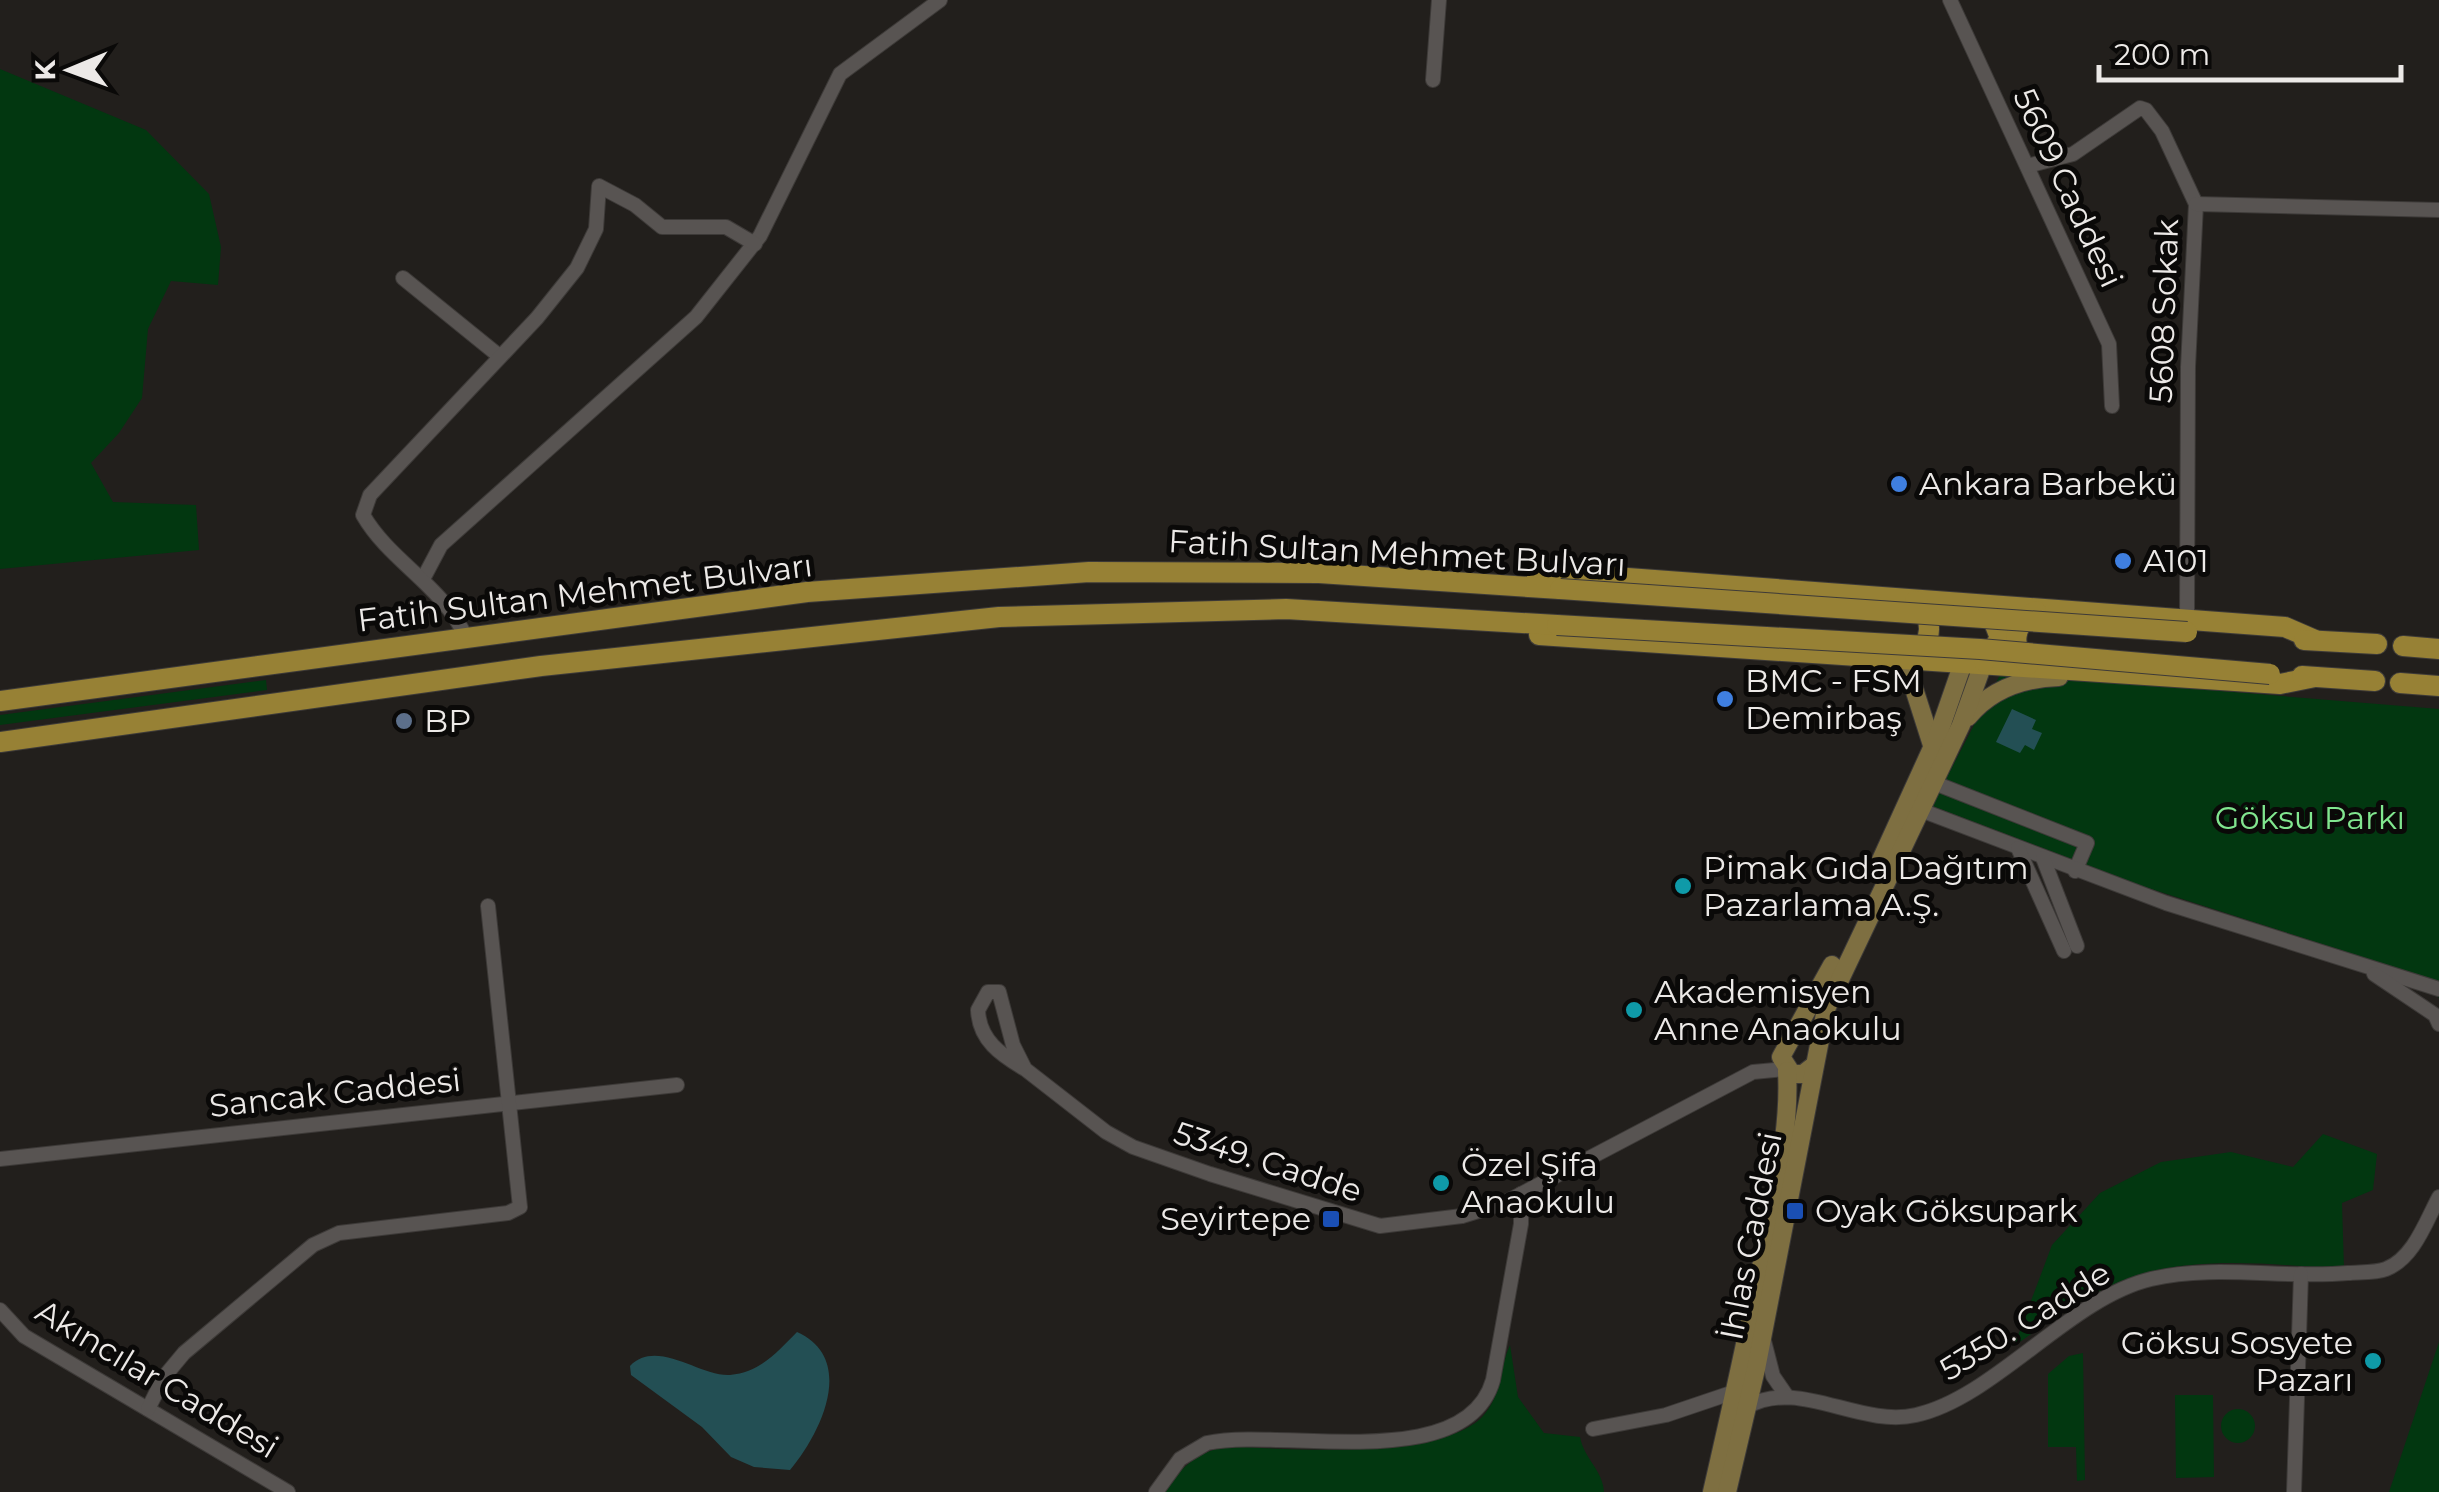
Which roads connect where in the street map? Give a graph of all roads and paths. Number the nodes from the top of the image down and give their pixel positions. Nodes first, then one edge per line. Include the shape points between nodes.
1 (940, 0) edge
2 (1438, 0) edge
3 (1950, 0) edge
4 (1433, 80) dead end
5 (2027, 166) junction
6 (2196, 204) junction
7 (2439, 210) edge
8 (754, 244) junction
9 (403, 278) dead end
10 (498, 355) junction
11 (2112, 406) dead end
12 (423, 579) junction
13 (1503, 585) junction
14 (1914, 600) junction
15 (1978, 606) junction
16 (2038, 610) junction
17 (1500, 621) junction
18 (2187, 621) junction
19 (466, 638) junction
20 (2315, 640) junction
21 (2377, 644) dead end
22 (2403, 646) dead end
23 (2439, 649) edge
24 (1899, 658) junction
25 (1973, 663) junction
26 (2032, 668) junction
27 (2144, 674) junction
28 (2315, 677) junction
29 (2376, 681) dead end
30 (2400, 683) dead end
31 (2439, 686) edge
32 (0, 701) edge
33 (1961, 725) junction
34 (0, 742) edge
35 (1932, 748) junction
36 (1932, 782) junction
37 (1918, 808) junction
38 (2018, 848) junction
39 (2043, 858) junction
40 (2076, 871) junction
41 (488, 906) dead end
42 (2309, 948) junction
43 (2439, 988) edge
44 (2439, 1024) edge
45 (1785, 1060) junction
46 (1814, 1061) junction
47 (1025, 1069) junction
48 (676, 1085) dead end
49 (506, 1102) junction
50 (0, 1160) edge
51 (1522, 1194) junction
52 (2439, 1197) edge
53 (2300, 1274) junction
54 (0, 1310) edge
55 (1763, 1334) junction
56 (1786, 1395) junction
57 (1740, 1406) junction
58 (148, 1409) junction
59 (1593, 1429) dead end
60 (288, 1492) edge
61 (1156, 1492) edge
62 (1712, 1492) edge
63 (1727, 1492) edge
64 (2294, 1492) edge

1 - 8 street via 840,74
2 - 4 street
3 - 5 street, 5609 Caddesi
5 - 6 street via 2072,154 2140,108 2171,148
5 - 11 street, 5609 Caddesi via 2109,344
6 - 7 street
6 - 18 street, 5608 Sokak
8 - 10 street via 726,227 662,227 599,186 596,229 576,268
8 - 12 street via 696,317 441,545
9 - 10 street
10 - 12 street via 370,495 363,515
12 - 19 street via 458,618
13 - 14 highway via 1548,574
13 - 19 highway, Fatih Sultan Mehmet Bulvarı via 1319,573 1090,572 807,592
13 - 20 highway, Fatih Sultan Mehmet Bulvarı, bridge
14 - 15 highway
14 - 24 highway via 1929,632 1923,648
15 - 16 highway
15 - 25 highway via 2000,638
15 - 25 highway via 1952,621 1948,637
16 - 18 highway
16 - 26 highway via 2016,636 2019,654
17 - 24 highway via 1544,636
17 - 28 highway, Fatih Sultan Mehmet Bulvarı, bridge
17 - 34 highway, Fatih Sultan Mehmet Bulvarı via 1286,610 999,617 541,666
18 - 20 highway via 2285,628
19 - 32 highway, Fatih Sultan Mehmet Bulvarı
20 - 21 highway, Fatih Sultan Mehmet Bulvarı
22 - 23 highway
24 - 25 highway
24 - 35 main road
25 - 26 highway
25 - 33 main road, İhlas Caddesi
25 - 35 main road, İhlas Caddesi
26 - 27 highway
27 - 28 highway via 2280,684
27 - 33 main road via 2024,682 1982,700
28 - 29 highway, Fatih Sultan Mehmet Bulvarı
30 - 31 highway
33 - 36 main road, İhlas Caddesi
35 - 45 main road, İhlas Caddesi
36 - 37 main road, İhlas Caddesi
36 - 40 street via 2088,843
37 - 38 street
37 - 46 main road, İhlas Caddesi via 1834,988
38 - 39 street
38 - 39 street via 2070,949
39 - 40 street
40 - 42 street
41 - 49 street
42 - 43 street
42 - 44 street via 2387,979
45 - 46 main road via 1797,1075
45 - 46 main road via 1804,1043
45 - 51 street, 5349. Cadde
45 - 57 main road, İhlas Caddesi via 1783,1148
46 - 55 main road, İhlas Caddesi
47 - 47 street, 5349. Cadde via 998,992 988,992 978,1010 983,1032
47 - 51 street, 5349. Cadde via 1132,1147 1362,1223 1462,1216
48 - 49 street, Sancak Caddesi
49 - 50 street, Sancak Caddesi
49 - 58 street via 520,1207 340,1234 313,1245 184,1353
51 - 61 street via 1494,1380 1474,1414 1436,1432 1402,1438 1207,1444 1180,1459
52 - 53 street, 5350. Cadde via 2413,1247 2386,1269
53 - 56 street, 5350. Cadde via 2146,1280 2085,1311 1954,1398 1913,1416 1872,1417
53 - 64 street
54 - 58 street, Akıncılar Caddesi via 24,1336
55 - 56 street via 1773,1376
55 - 57 main road, İhlas Caddesi
56 - 57 street
57 - 59 street
57 - 62 main road
57 - 63 main road
58 - 60 street, Akıncılar Caddesi

